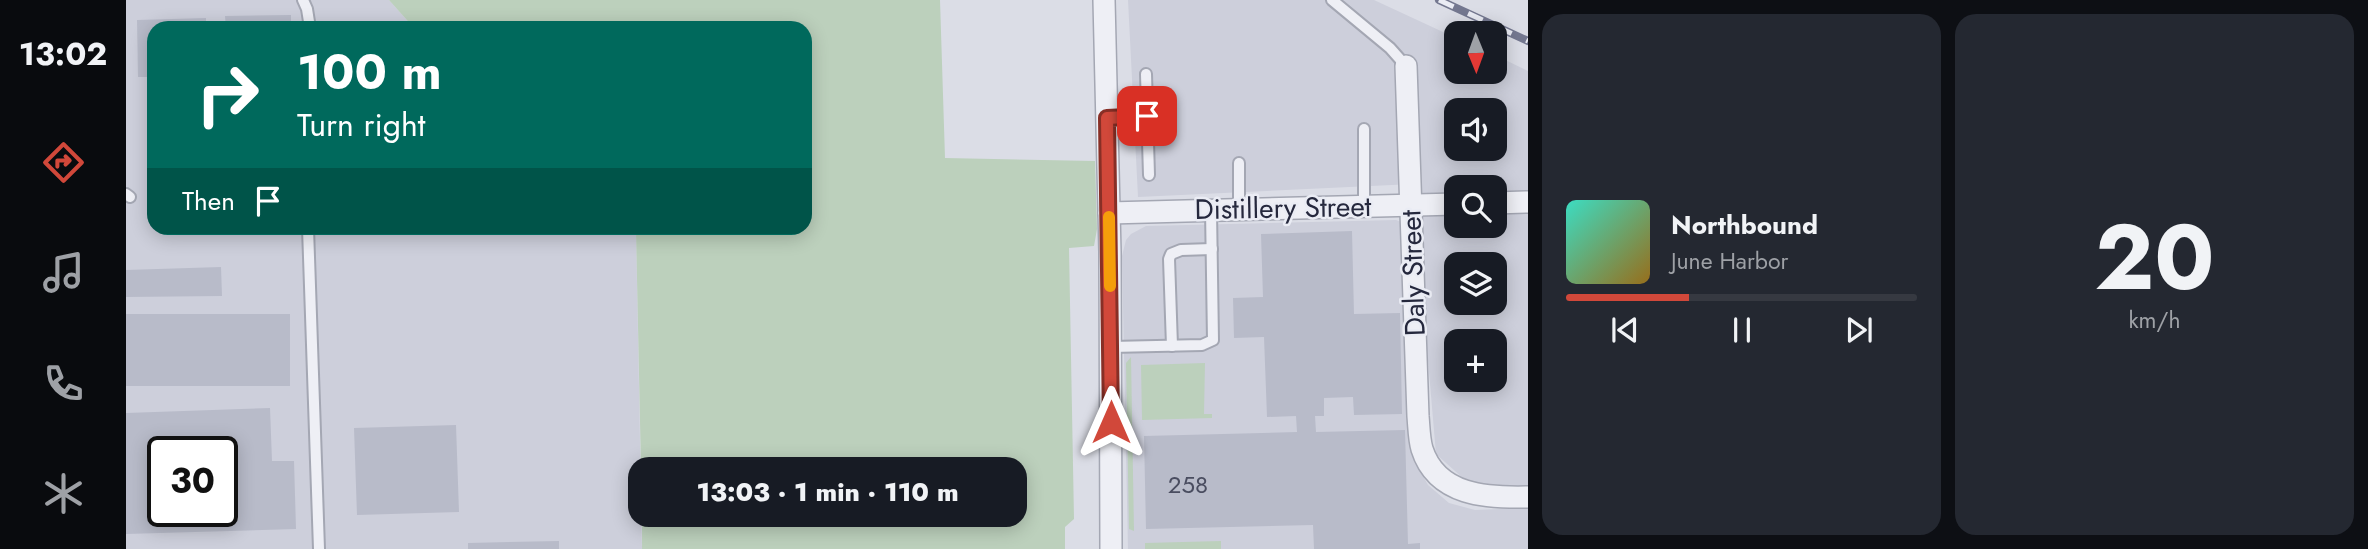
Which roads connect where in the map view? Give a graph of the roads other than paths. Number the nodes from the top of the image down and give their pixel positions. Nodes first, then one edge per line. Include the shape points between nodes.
1 (303, 0) edge
2 (1104, 0) edge
3 (1332, 0) edge
4 (309, 21) edge
5 (1406, 66) joint
6 (1146, 74) dead end
7 (1147, 116) junction
8 (1107, 118) junction
9 (1364, 129) dead end
10 (1239, 163) dead end
11 (1149, 175) dead end
12 (1528, 202) edge
13 (1507, 203) edge
14 (1444, 204) edge
15 (1410, 205) junction
16 (1364, 206) junction
17 (1239, 209) junction
18 (1211, 210) junction
19 (1109, 213) junction
20 (308, 235) edge
21 (1212, 249) junction
22 (1172, 346) junction
23 (1111, 347) junction
24 (1528, 497) edge
25 (319, 549) edge
26 (1111, 549) edge

1 - 4 lane
2 - 8 street
3 - 5 lane
5 - 15 street, Daly Street
6 - 7 lane
7 - 8 lane
7 - 11 lane
8 - 19 street
9 - 16 lane
10 - 17 lane
12 - 13 street
14 - 15 street, Distillery Street
15 - 16 street, Distillery Street
15 - 24 street, Daly Street via 1422,449 1437,475 1460,491 1491,498
16 - 17 street, Distillery Street
17 - 18 street, Distillery Street
18 - 19 street, Distillery Street
18 - 21 lane
19 - 23 street
20 - 25 lane
21 - 22 lane via 1213,340
21 - 22 lane via 1171,254
22 - 23 lane
23 - 26 street

